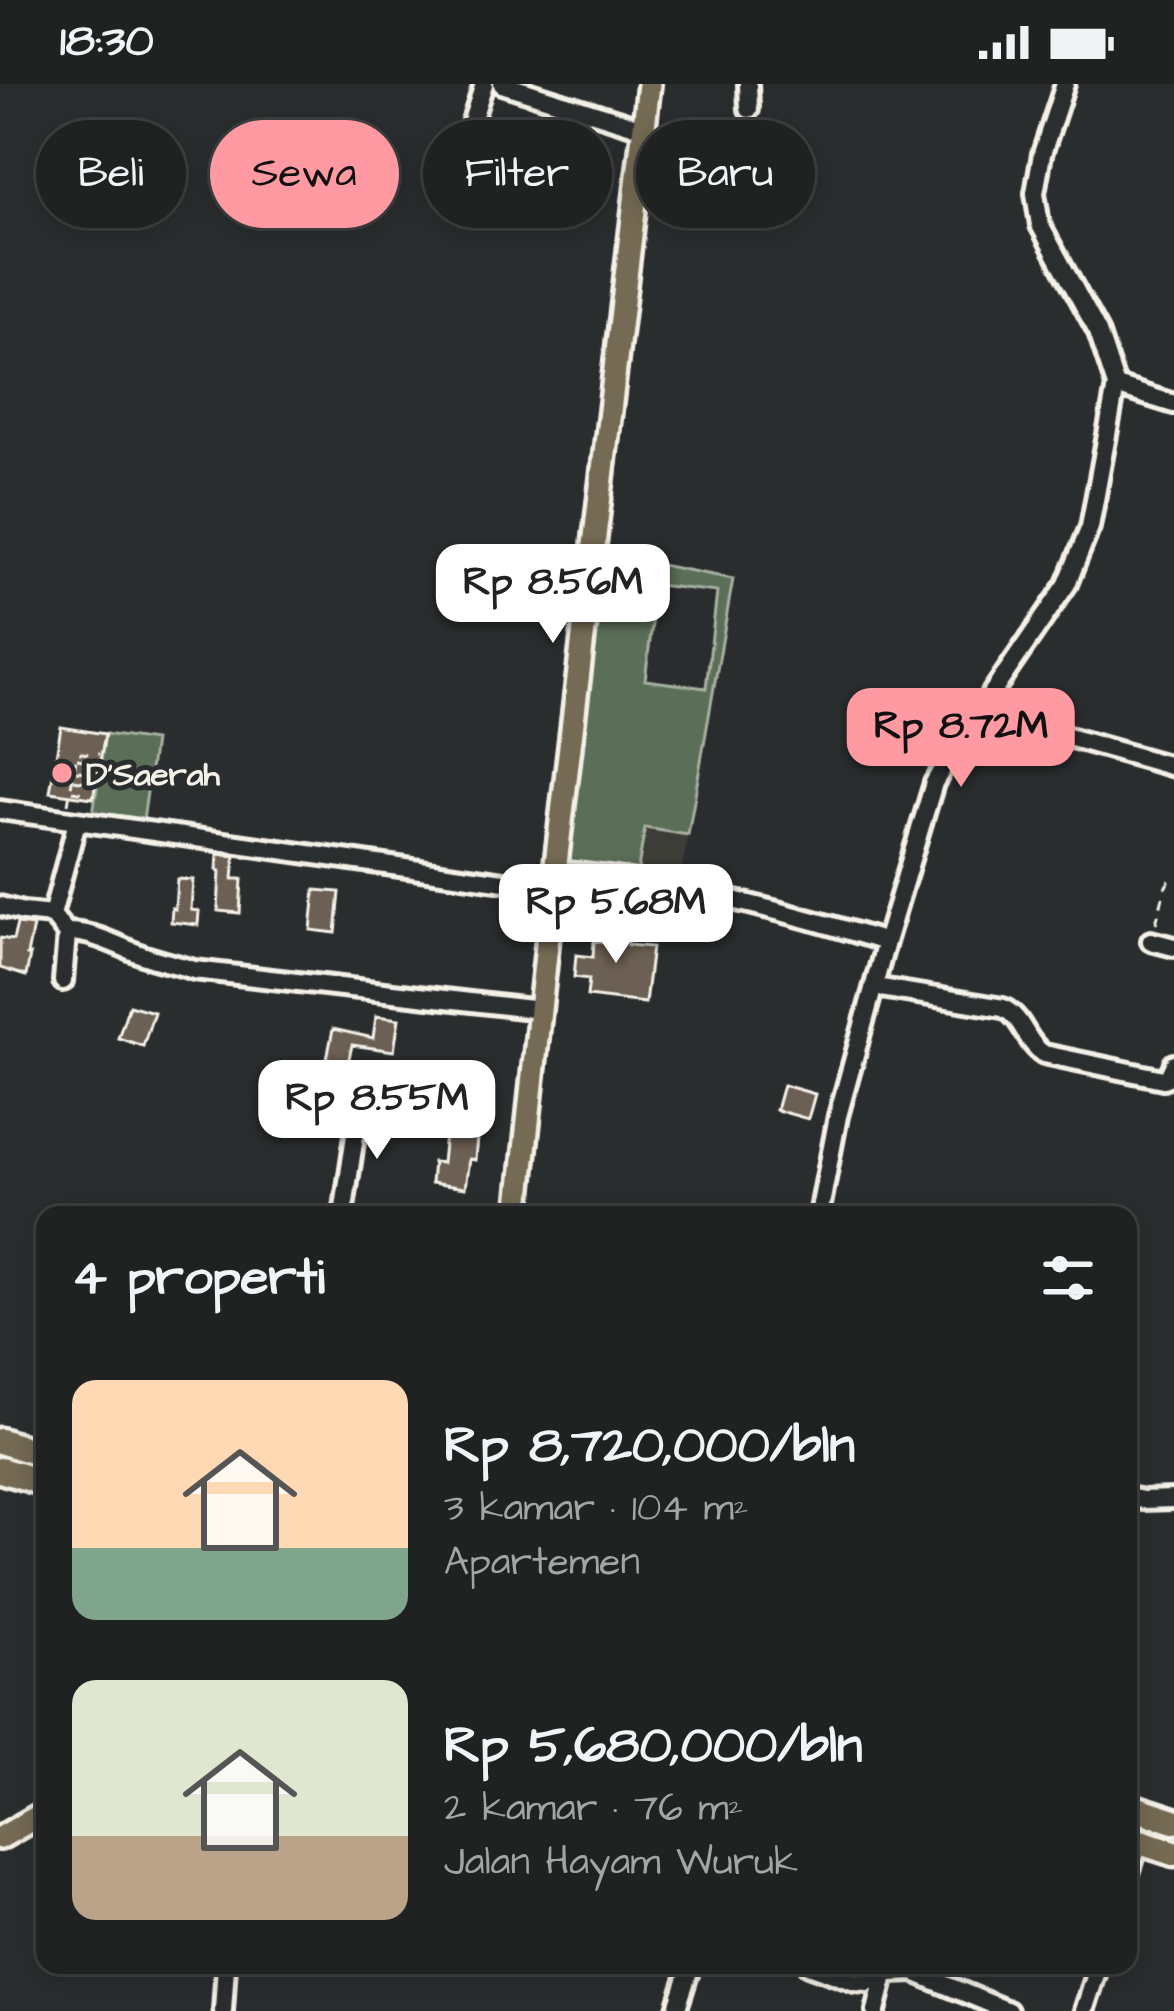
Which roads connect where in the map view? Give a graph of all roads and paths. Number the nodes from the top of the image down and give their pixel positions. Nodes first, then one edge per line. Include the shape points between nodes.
1 (484, 84) edge
2 (502, 84) edge
3 (649, 84) edge
4 (748, 84) edge
5 (1065, 84) edge
6 (749, 109) dead end
7 (473, 120) edge
8 (643, 120) edge
9 (636, 126) edge
10 (636, 179) edge
11 (1116, 386) junction
12 (1174, 404) edge
13 (980, 712) junction
14 (99, 754) dead end
15 (77, 755) junction
16 (89, 761) dead end
17 (1174, 767) edge
18 (74, 770) junction
19 (88, 772) dead end
20 (72, 780) junction
21 (86, 782) dead end
22 (85, 793) dead end
23 (2, 813) edge
24 (77, 822) junction
25 (1174, 874) edge
26 (554, 880) junction
27 (0, 906) edge
28 (52, 915) junction
29 (65, 932) junction
30 (1151, 940) joint
31 (886, 942) junction
32 (1174, 947) edge
33 (63, 981) dead end
34 (875, 987) junction
35 (539, 1010) junction
36 (1174, 1064) edge
37 (360, 1102) dead end
38 (344, 1206) edge
39 (519, 1206) edge
40 (821, 1206) edge
41 (0, 1442) edge
42 (36, 1452) edge
43 (0, 1470) edge
44 (36, 1480) edge
45 (1137, 1499) edge
46 (1174, 1499) edge
47 (1137, 1809) edge
48 (36, 1817) edge
49 (1174, 1821) edge
50 (0, 1838) edge
51 (1137, 1841) edge
52 (1174, 1853) edge
53 (225, 1974) edge
54 (688, 1974) edge
55 (833, 1974) edge
56 (889, 1974) edge
57 (919, 1974) edge
58 (1096, 1974) edge
59 (885, 1975) junction
60 (223, 2011) edge
61 (676, 2011) edge
62 (876, 2011) edge
63 (1008, 2011) edge
64 (1084, 2011) edge

1 - 7 street
2 - 9 street
3 - 8 main road
4 - 6 street
5 - 11 street via 1042,154 1036,205
10 - 26 main road
11 - 12 street
11 - 13 street via 1076,566
13 - 17 street
13 - 31 street via 934,783
14 - 15 path
15 - 16 path
15 - 18 path
18 - 19 path
18 - 20 path
20 - 21 path
20 - 22 path via 70,793
23 - 24 street
24 - 26 street
24 - 28 street
25 - 30 path
26 - 31 street via 649,884
26 - 35 main road
27 - 28 street
28 - 29 street
29 - 33 street
29 - 35 street via 194,970
30 - 32 street
31 - 34 street
34 - 36 street via 1004,1008 1044,1054 1163,1079
34 - 40 street
35 - 39 main road
37 - 38 street
41 - 42 highway
43 - 44 highway
45 - 46 street
47 - 49 highway
48 - 50 main road
51 - 52 highway
53 - 60 street
54 - 61 street
55 - 59 street via 868,1983
56 - 59 street
57 - 63 street
58 - 64 street
59 - 62 street

